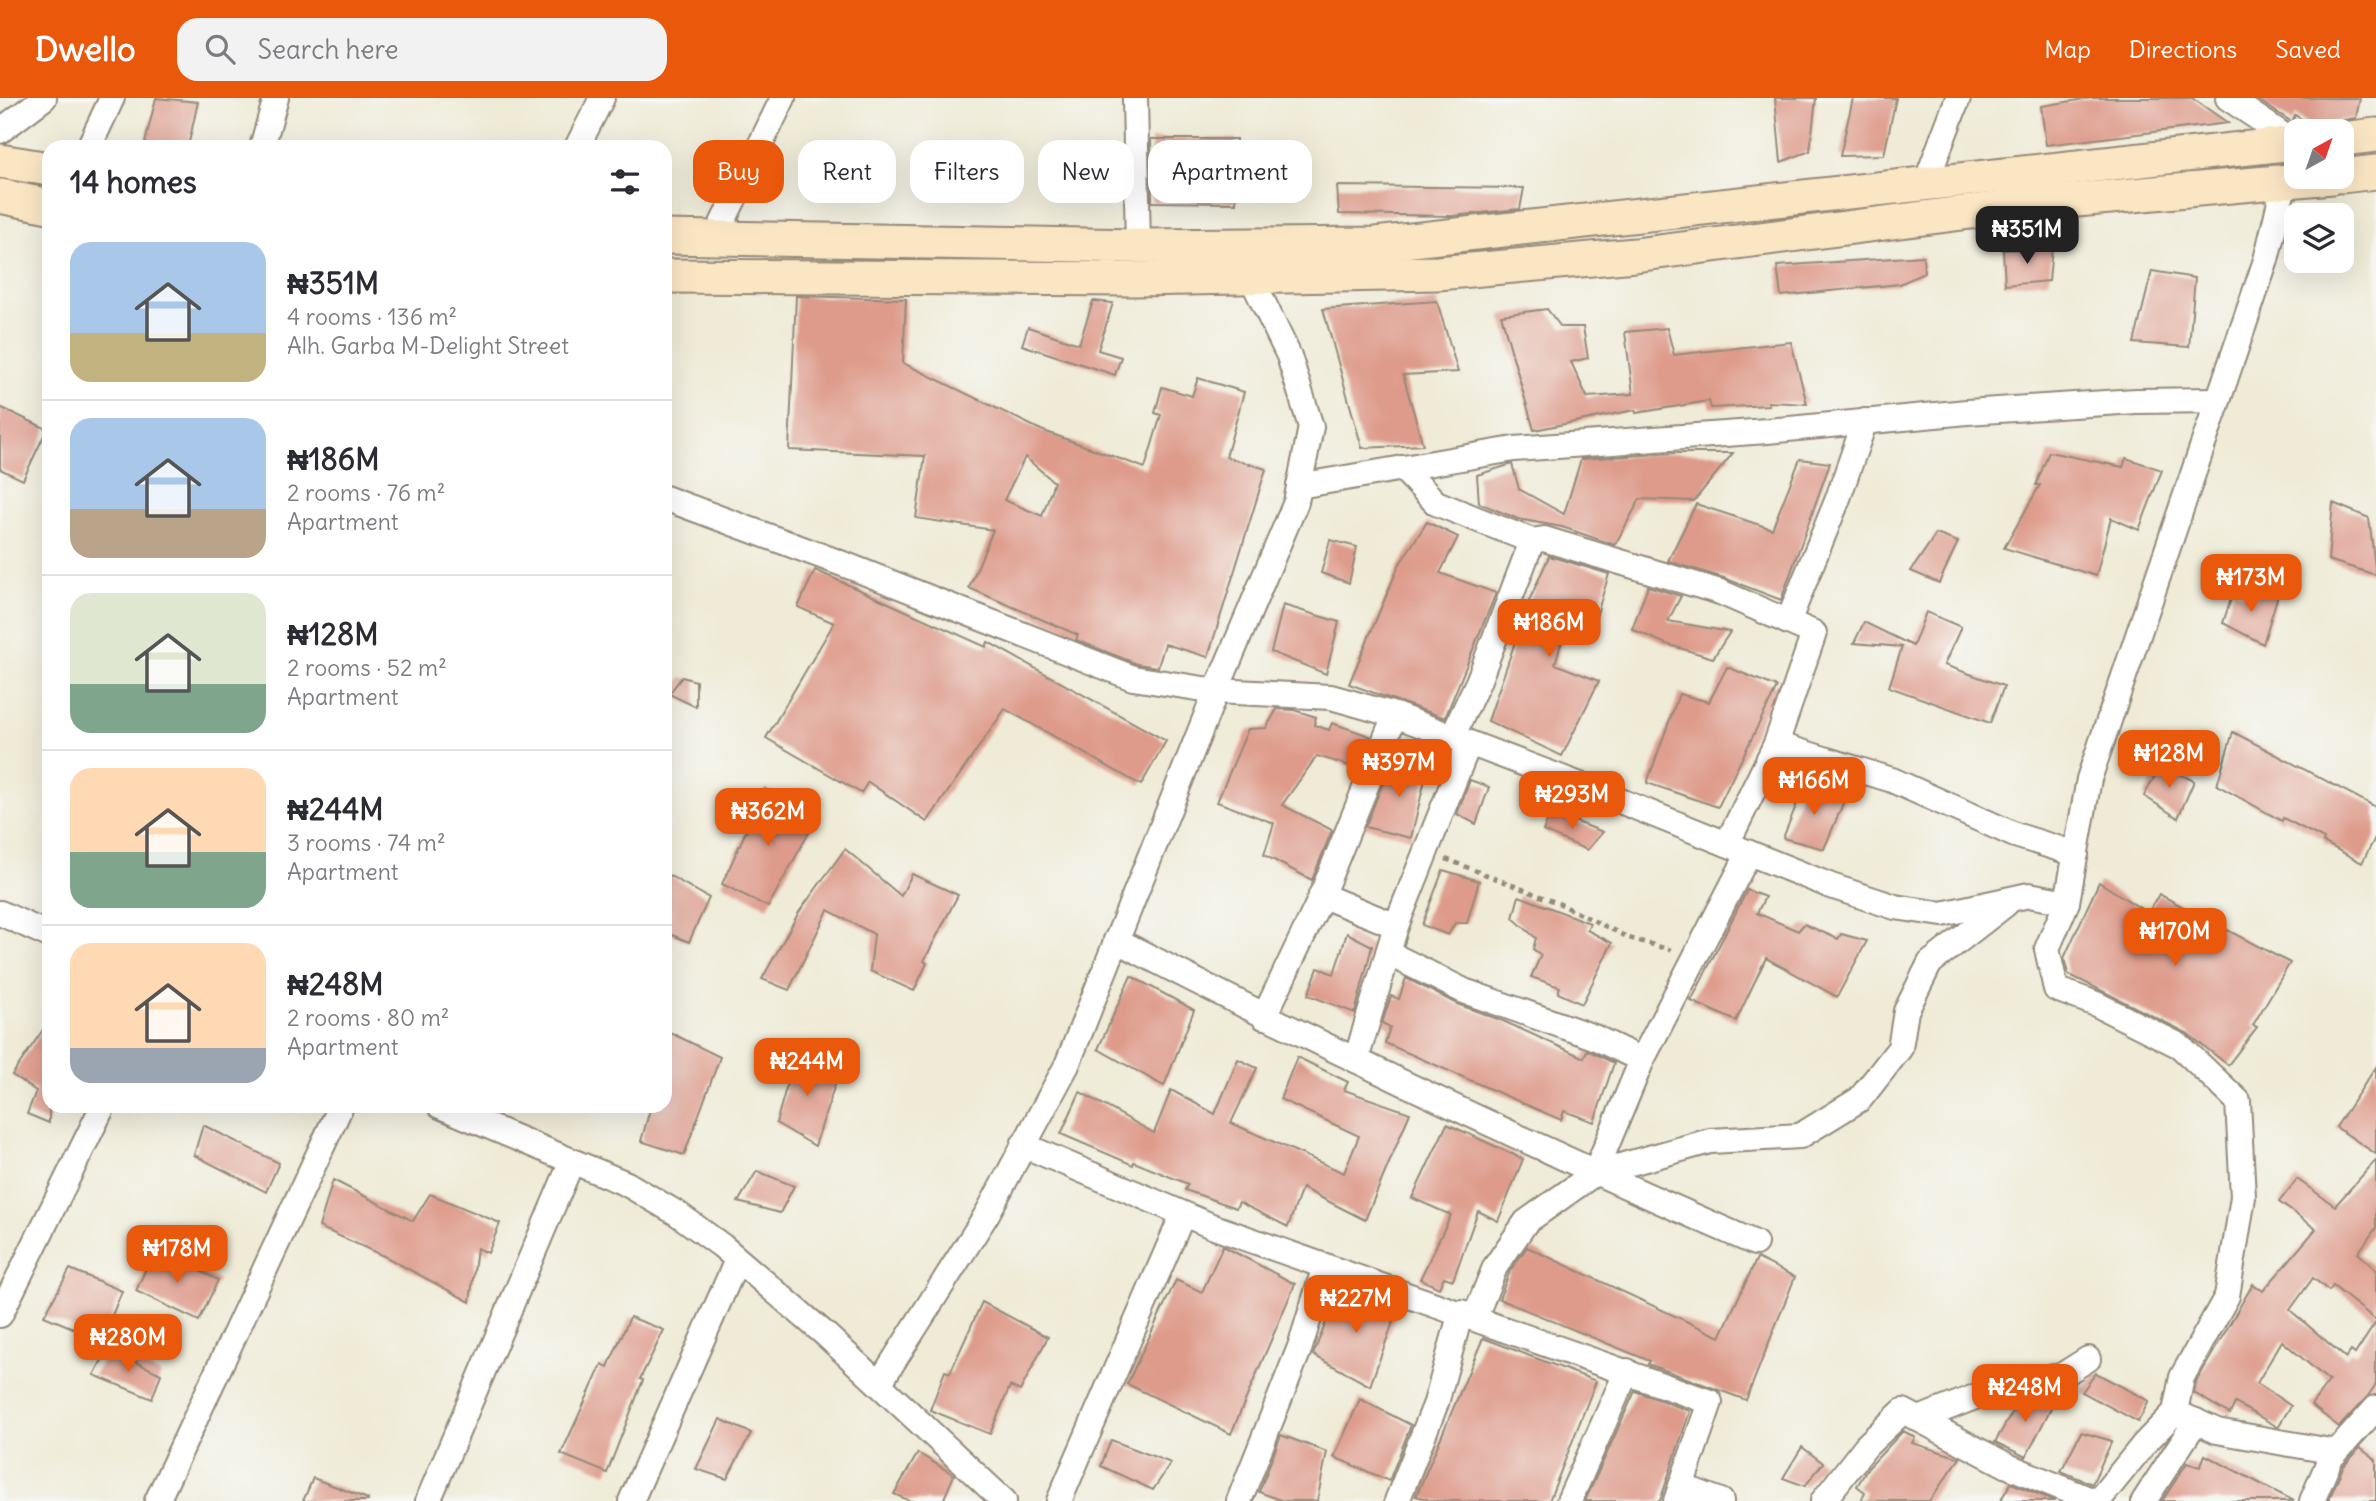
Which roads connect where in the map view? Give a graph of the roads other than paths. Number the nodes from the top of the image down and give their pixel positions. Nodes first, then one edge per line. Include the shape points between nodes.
1 (44, 98) edge
2 (112, 98) edge
3 (276, 98) edge
4 (602, 98) edge
5 (783, 98) edge
6 (1135, 98) edge
7 (1958, 98) edge
8 (2228, 98) edge
9 (0, 131) edge
10 (2376, 135) edge
11 (2284, 137) edge
12 (2354, 138) edge
13 (92, 140) edge
14 (264, 140) edge
15 (581, 140) edge
16 (2284, 146) edge
17 (0, 161) edge
18 (42, 168) edge
19 (2376, 172) edge
20 (2354, 175) edge
21 (2284, 181) edge
22 (1925, 185) junction
23 (2301, 189) edge
24 (0, 196) edge
25 (42, 205) edge
26 (672, 237) edge
27 (715, 238) junction
28 (1138, 246) junction
29 (672, 275) edge
30 (1251, 277) junction
31 (2216, 400) junction
32 (1865, 421) junction
33 (1402, 468) junction
34 (1299, 486) junction
35 (672, 501) edge
36 (1532, 541) junction
37 (1788, 622) junction
38 (1216, 691) junction
39 (1395, 715) junction
40 (1461, 740) junction
41 (1776, 744) junction
42 (1738, 849) junction
43 (2076, 854) junction
44 (1321, 895) junction
45 (2012, 899) junction
46 (2067, 902) junction
47 (0, 913) edge
48 (1396, 926) junction
49 (42, 932) edge
50 (1116, 940) junction
51 (1388, 953) junction
52 (1264, 1017) junction
53 (1356, 1060) junction
54 (1642, 1060) junction
55 (100, 1113) edge
56 (338, 1113) edge
57 (457, 1113) edge
58 (1023, 1145) junction
59 (572, 1161) junction
60 (1595, 1173) junction
61 (1183, 1214) junction
62 (1755, 1243) dead end
63 (737, 1259) junction
64 (1325, 1266) junction
65 (0, 1315) edge
66 (1468, 1315) junction
67 (2088, 1360) dead end
68 (1627, 1371) junction
69 (879, 1384) junction
70 (2376, 1408) edge
71 (2185, 1416) junction
72 (1919, 1419) junction
73 (2336, 1452) junction
74 (1678, 1494) edge
75 (157, 1501) edge
76 (428, 1501) edge
77 (631, 1501) edge
78 (1004, 1501) edge
79 (1059, 1501) edge
80 (1239, 1501) edge
81 (1398, 1501) edge
82 (1569, 1501) edge
83 (1721, 1501) edge
84 (1823, 1501) edge
85 (2096, 1501) edge
86 (2144, 1501) edge
87 (2312, 1501) edge

1 - 9 street
2 - 13 street
3 - 14 street
4 - 15 street
5 - 27 street
6 - 28 street
7 - 22 street
8 - 11 street
10 - 12 main road
16 - 22 main road
17 - 18 main road
19 - 20 main road
21 - 30 main road via 2033,204 1635,255 1438,273
22 - 28 main road via 1375,244
23 - 31 street via 2266,260
24 - 25 main road
26 - 27 main road
27 - 28 main road
29 - 30 main road
30 - 34 street via 1289,356 1311,427
31 - 32 street via 2136,401
31 - 43 street via 2089,779
32 - 33 street via 1514,449
32 - 37 street
33 - 34 street
33 - 36 street via 1436,503
34 - 38 street
35 - 38 street via 1133,678
36 - 37 street via 1544,539 1720,592
36 - 40 street
37 - 41 street via 1814,633
38 - 39 street via 1331,696
38 - 50 street
39 - 40 street
39 - 44 street
40 - 42 street
40 - 48 street via 1427,850
41 - 42 street
41 - 43 street via 1892,780 2015,835
42 - 45 street via 1895,907 1942,915
42 - 54 street via 1695,957
43 - 46 street
44 - 48 street
44 - 52 street
45 - 46 street via 2029,895
45 - 60 street via 1930,963 1906,1011 1900,1048 1860,1099 1800,1136 1710,1141
46 - 71 street via 2047,949 2056,989 2180,1046 2238,1101 2243,1196 2227,1296 2182,1377
47 - 49 street
48 - 51 street
50 - 52 street
50 - 58 street via 1067,1065
51 - 53 street
51 - 54 street via 1464,990 1594,1037
52 - 53 street
53 - 60 street
54 - 60 street
55 - 65 street
56 - 75 street
57 - 59 street
58 - 61 street
58 - 69 street via 987,1214
59 - 63 street via 627,1184 678,1214
59 - 76 street
60 - 62 street
60 - 66 street via 1526,1222
61 - 64 street
61 - 79 street
63 - 69 street
63 - 77 street
64 - 66 street
64 - 80 street via 1300,1347
66 - 68 street
66 - 81 street
67 - 72 street via 2061,1376 2010,1383
68 - 74 street via 1710,1402
68 - 82 street
69 - 78 street
70 - 73 street
71 - 73 street via 2217,1431
71 - 85 street via 2144,1444
71 - 86 street
72 - 84 street via 1903,1411 1866,1446
72 - 85 street via 2008,1466
73 - 87 street
74 - 83 street

